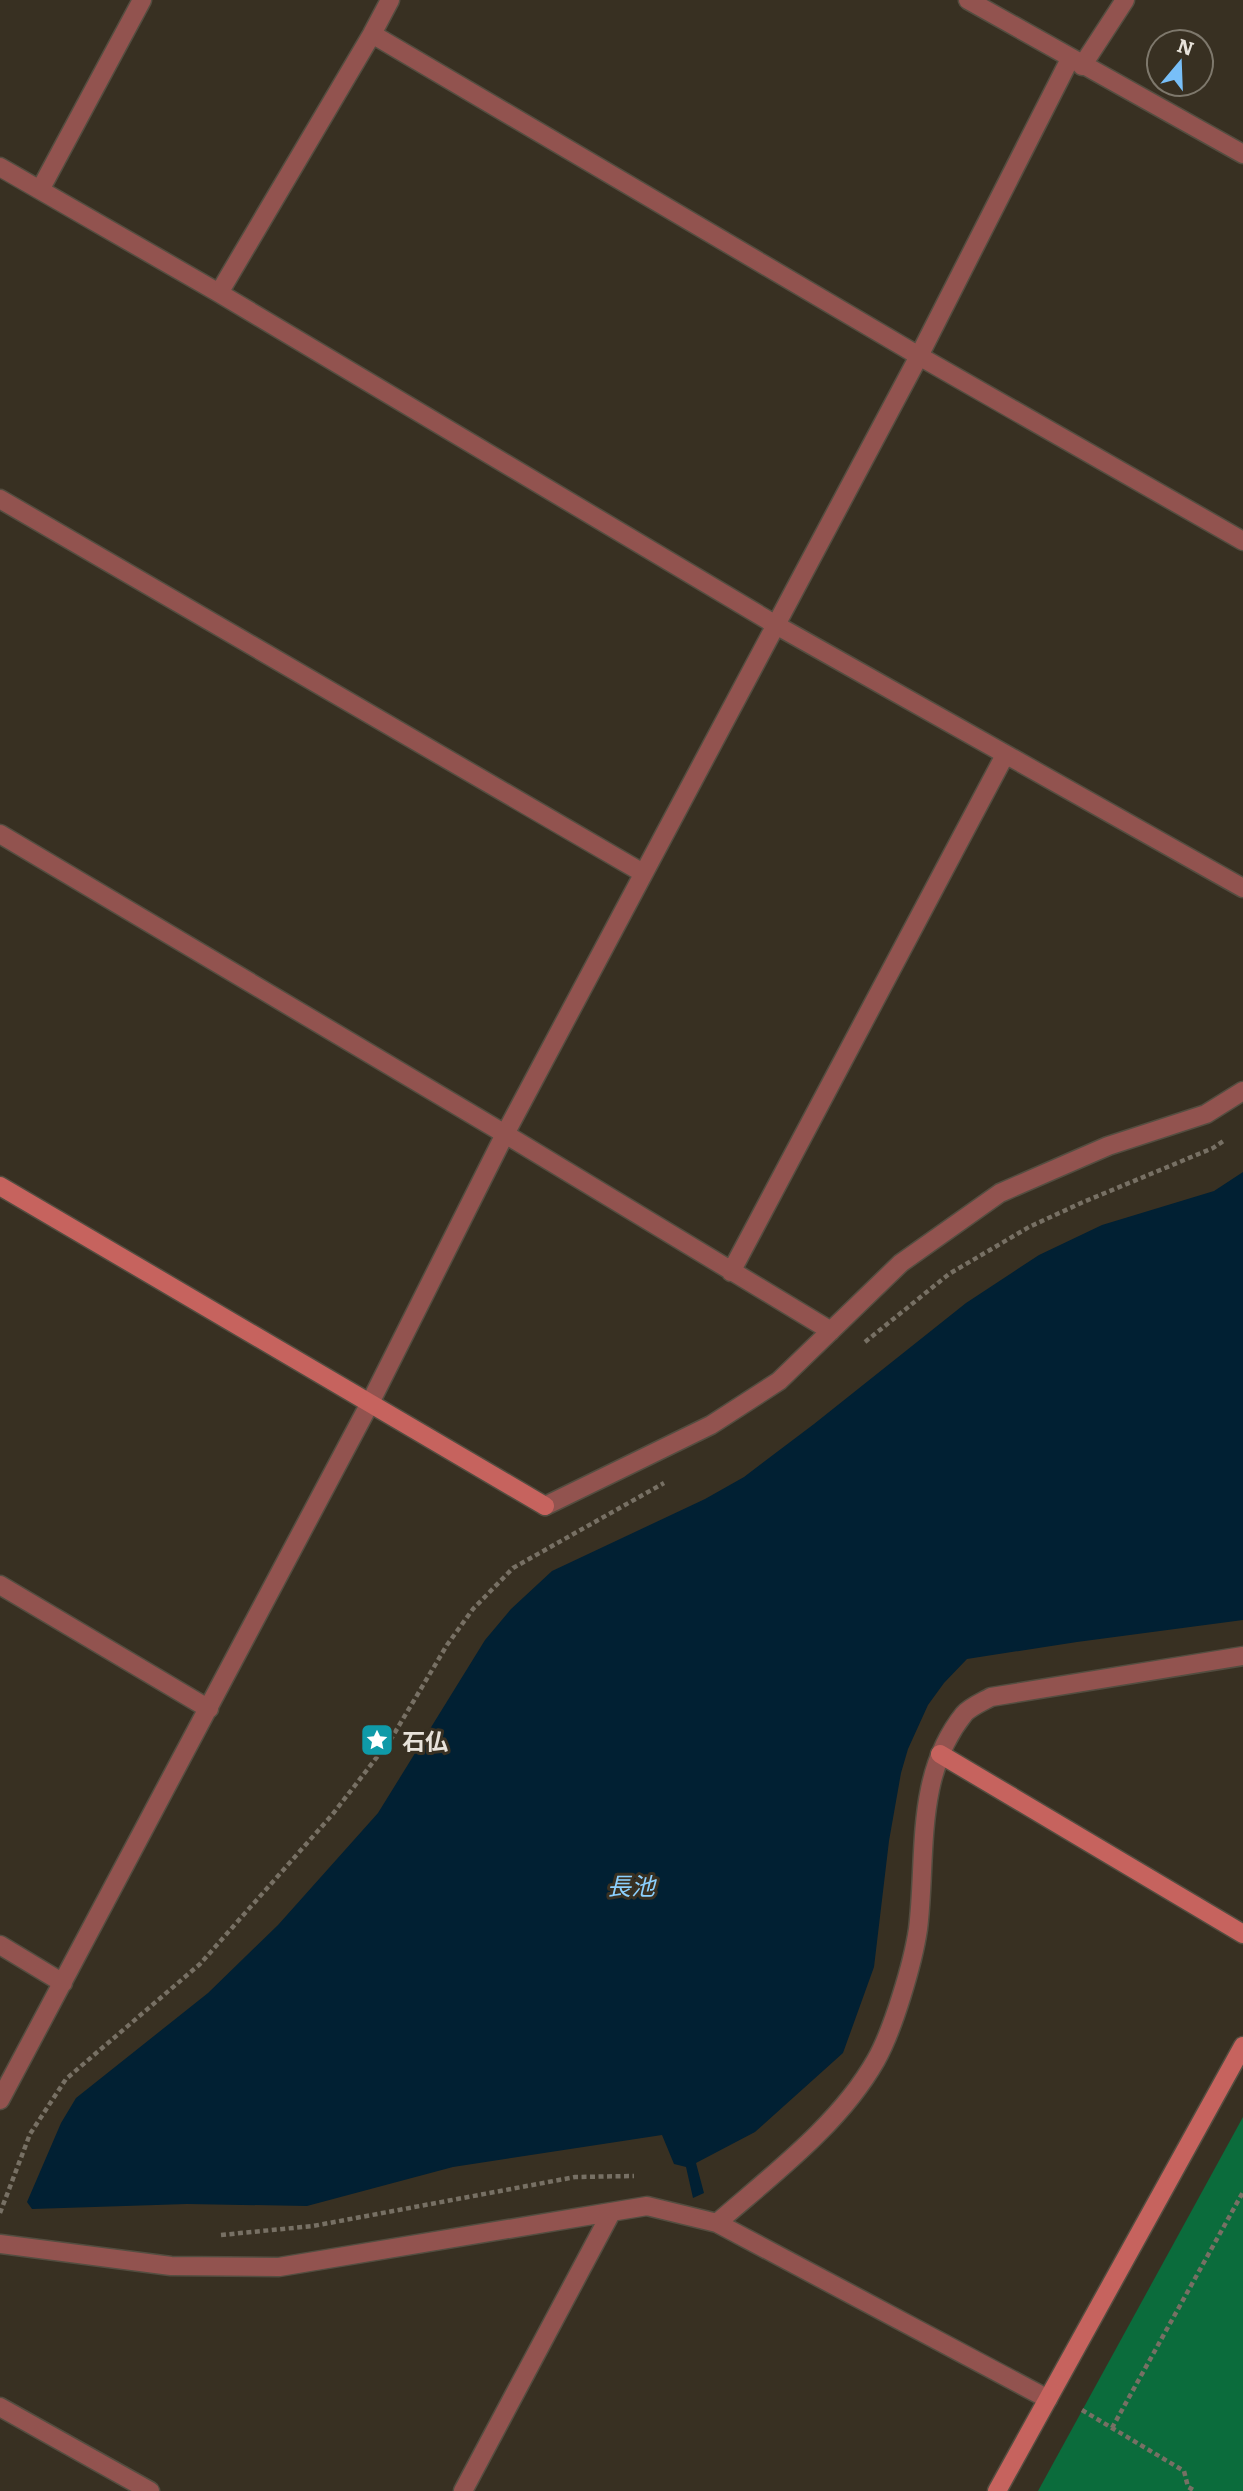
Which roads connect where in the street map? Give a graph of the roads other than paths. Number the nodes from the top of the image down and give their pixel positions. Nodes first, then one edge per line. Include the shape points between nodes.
1 (142, 0) edge
2 (390, 0) edge
3 (968, 0) edge
4 (1125, 0) edge
5 (372, 34) junction
6 (1076, 63) junction
7 (1243, 154) edge
8 (0, 167) edge
9 (40, 190) junction
10 (219, 293) junction
11 (919, 356) junction
12 (0, 499) edge
13 (1243, 541) edge
14 (776, 625) junction
15 (1005, 755) junction
16 (0, 834) edge
17 (642, 873) junction
18 (1243, 888) edge
19 (1243, 1091) edge
20 (505, 1134) junction
21 (0, 1185) edge
22 (731, 1272) junction
23 (831, 1331) junction
24 (369, 1405) junction
25 (0, 1584) edge
26 (1243, 1656) edge
27 (209, 1709) junction
28 (940, 1754) junction
29 (1243, 1934) edge
30 (0, 1945) edge
31 (63, 1983) junction
32 (1243, 2046) edge
33 (0, 2098) edge
34 (611, 2213) junction
35 (718, 2223) junction
36 (0, 2244) edge
37 (1048, 2399) junction
38 (0, 2407) edge
39 (465, 2490) edge
40 (150, 2491) edge
41 (997, 2491) edge

1 - 9 street
2 - 5 street
3 - 6 street
4 - 6 street
5 - 10 street
5 - 11 street
6 - 7 street
6 - 11 street
8 - 9 street
9 - 10 street
10 - 14 street
11 - 13 street
11 - 14 street
12 - 17 street
14 - 15 street
14 - 17 street
15 - 18 street
15 - 22 street
16 - 20 street
17 - 20 street
19 - 23 street via 1206,1114 1108,1146 1000,1193 901,1262
20 - 22 street
20 - 24 street
21 - 24 street
22 - 23 street
23 - 24 street via 779,1381 711,1424 545,1506
24 - 27 street
25 - 27 street
26 - 28 street via 991,1697 965,1712
27 - 31 street
28 - 29 street
28 - 35 street via 926,1804 918,1930 899,2004 877,2059 854,2093 803,2147
30 - 31 street
31 - 33 street
32 - 37 street
34 - 35 street via 647,2206
34 - 36 street via 279,2267 170,2266
34 - 39 street
35 - 37 street
37 - 41 street
38 - 40 street

